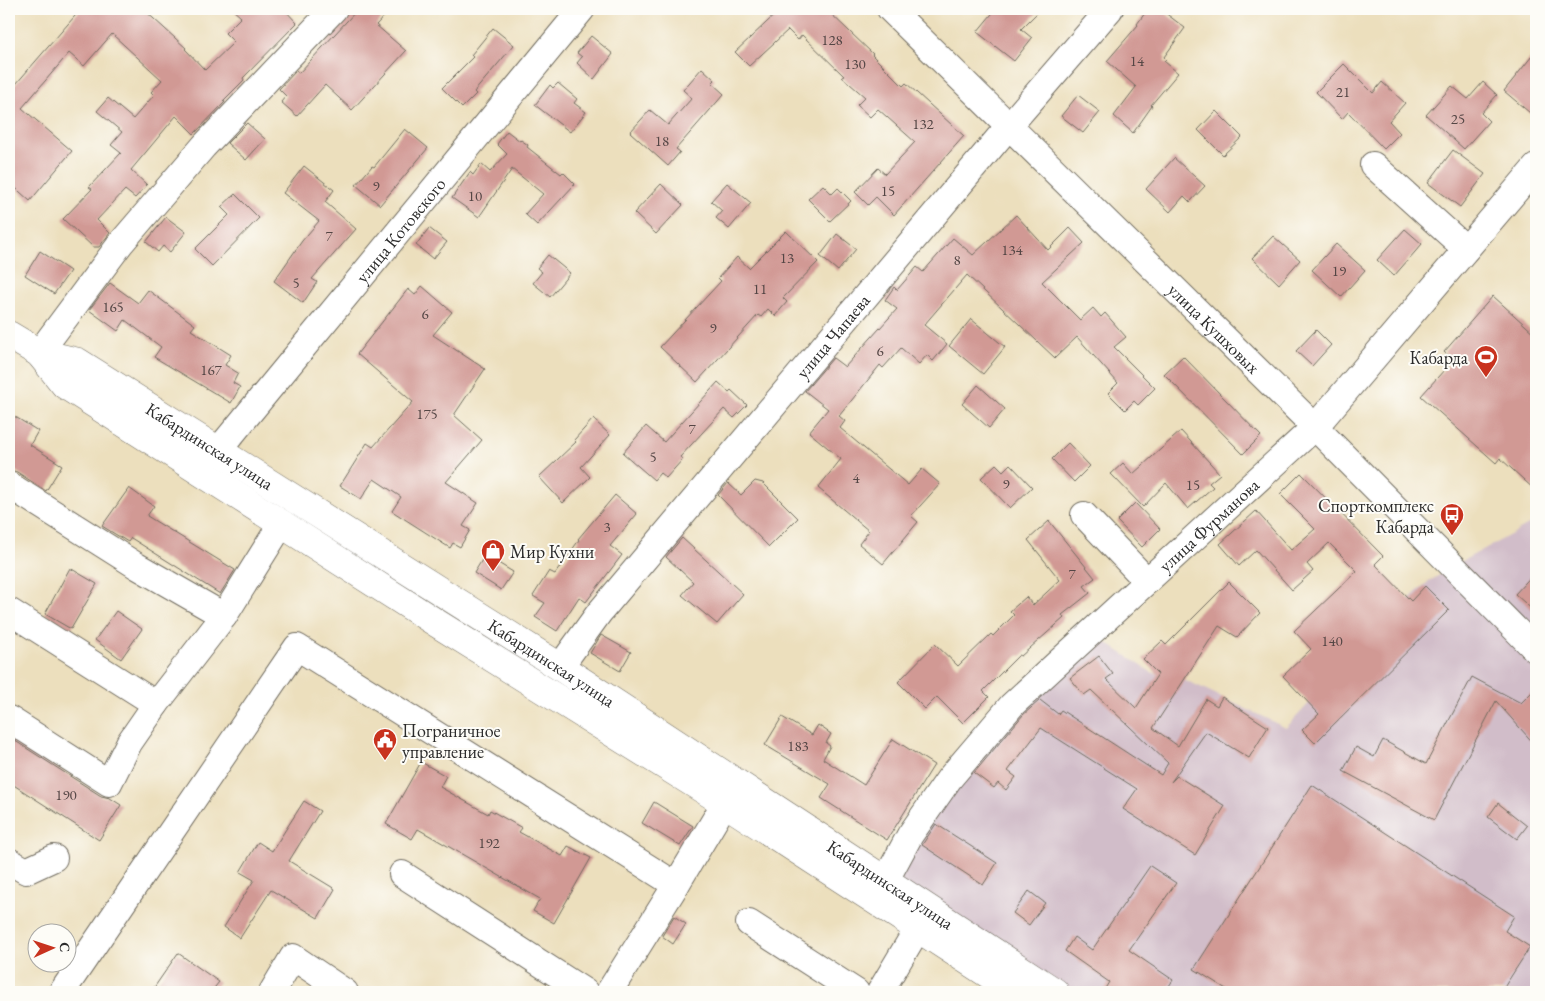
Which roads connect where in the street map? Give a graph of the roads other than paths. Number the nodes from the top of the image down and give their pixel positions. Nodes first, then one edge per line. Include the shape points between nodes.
1 (334, 9) edge
2 (582, 9) edge
3 (890, 9) edge
4 (1110, 9) edge
5 (1008, 127) junction
6 (1373, 164) dead end
7 (1536, 168) edge
8 (1466, 249) junction
9 (9, 335) edge
10 (39, 353) junction
11 (1315, 427) junction
12 (217, 452) junction
13 (9, 485) edge
14 (1084, 515) dead end
15 (282, 523) junction
16 (1147, 581) junction
17 (9, 611) edge
18 (224, 616) junction
19 (1536, 650) edge
20 (560, 667) junction
21 (156, 704) junction
22 (9, 719) edge
23 (724, 803) junction
24 (54, 858) dead end
25 (9, 861) edge
26 (402, 874) dead end
27 (676, 885) junction
28 (880, 890) junction
29 (749, 923) dead end
30 (918, 928) junction
31 (62, 992) edge
32 (272, 992) edge
33 (345, 992) edge
34 (585, 992) edge
35 (609, 992) edge
36 (856, 992) edge
37 (880, 992) edge
38 (1016, 992) edge
39 (1055, 992) edge

1 - 10 street via 204,146 121,243
2 - 12 street, улица Котовского
3 - 5 street, улица Кушховых
4 - 5 street, улица Чапаева
5 - 11 street, улица Кушховых
5 - 20 street, улица Чапаева via 599,613
6 - 8 street
7 - 8 street, улица Фурманова
8 - 11 street, улица Фурманова
9 - 10 main road, Кабардинская улица
10 - 12 main road, Кабардинская улица via 78,362
10 - 15 main road, Кабардинская улица via 65,385
11 - 16 street, улица Фурманова
11 - 19 street, улица Кушховых
12 - 20 main road, Кабардинская улица
13 - 18 street via 137,566
14 - 16 street
15 - 18 street
15 - 23 main road, Кабардинская улица
16 - 28 street, улица Фурманова via 1012,705 949,779 910,835
17 - 21 street
18 - 21 street
20 - 28 main road, Кабардинская улица
21 - 22 street via 129,743 109,783
23 - 27 street
23 - 28 main road, Кабардинская улица
24 - 25 street via 26,871
26 - 34 street
27 - 31 street via 297,647
27 - 35 street
28 - 30 main road, Кабардинская улица
28 - 39 main road, Кабардинская улица
29 - 36 street
30 - 37 street
30 - 38 main road, Кабардинская улица
32 - 33 street via 293,958

